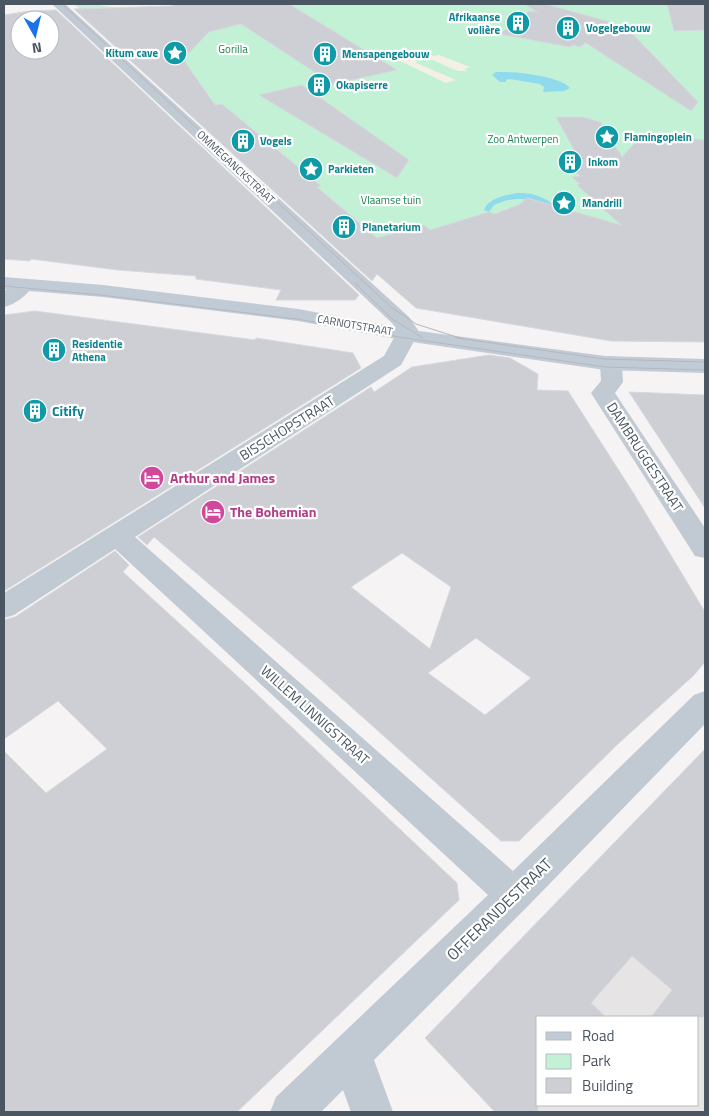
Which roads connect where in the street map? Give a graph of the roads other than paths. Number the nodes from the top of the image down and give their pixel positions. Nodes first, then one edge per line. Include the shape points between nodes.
1 (58, 4) edge
2 (9, 292) edge
3 (404, 340) junction
4 (705, 366) edge
5 (612, 369) junction
6 (705, 378) edge
7 (117, 536) junction
8 (705, 549) edge
9 (4, 607) edge
10 (705, 704) edge
11 (514, 894) junction
12 (351, 1053) junction
13 (291, 1112) edge
14 (372, 1112) edge

1 - 3 street, OMMEGANCKSTRAAT via 402,321
2 - 3 main road, CARNOTSTRAAT via 103,291 298,315
3 - 5 main road, CARNOTSTRAAT via 571,371
3 - 7 street, BISSCHOPSTRAAT via 393,360
4 - 5 main road, CARNOTSTRAAT
5 - 6 main road, CARNOTSTRAAT
5 - 8 street, DAMBRUGGESTRAAT via 612,382 603,393
7 - 9 street, BISSCHOPSTRAAT
7 - 11 street, WILLEM LINNIGSTRAAT
10 - 11 street, OFFERANDESTRAAT
11 - 12 street, OFFERANDESTRAAT
12 - 13 street, OFFERANDESTRAAT
12 - 14 street

